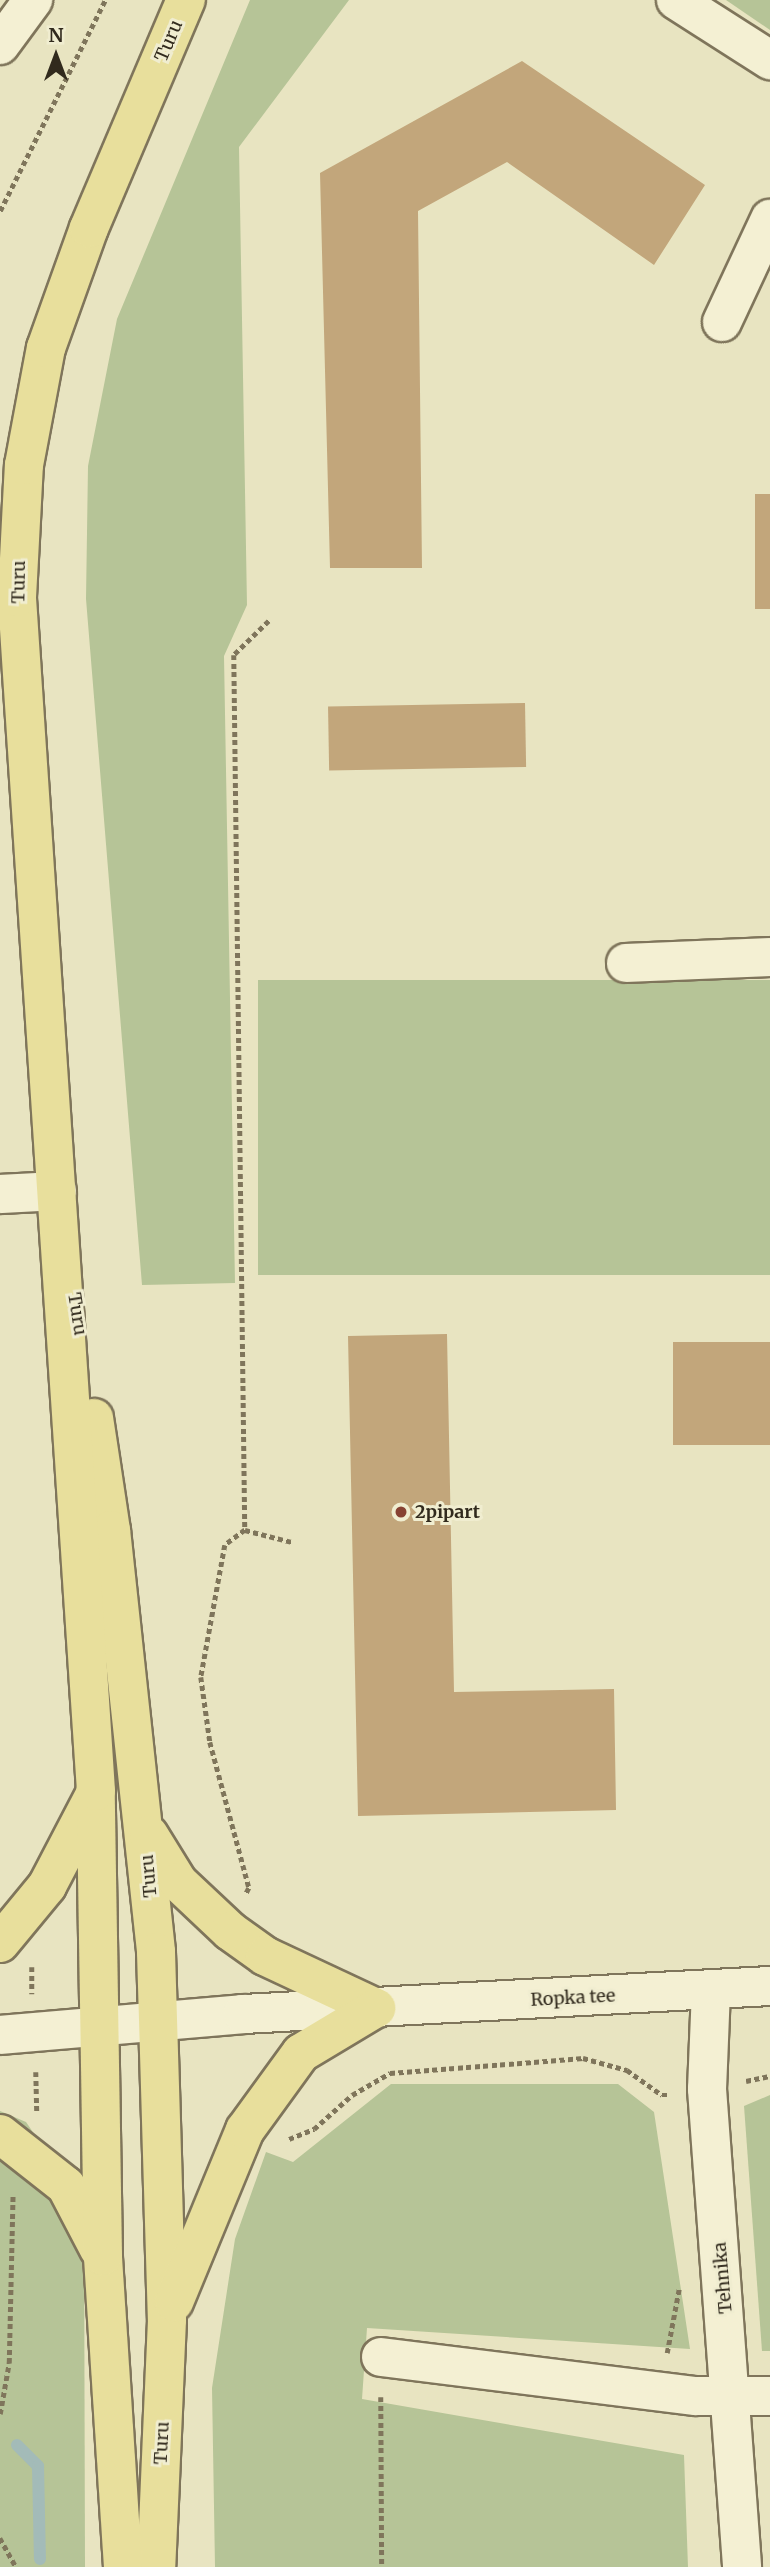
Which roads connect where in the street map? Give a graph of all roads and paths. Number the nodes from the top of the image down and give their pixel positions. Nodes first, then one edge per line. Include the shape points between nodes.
1 (33, 0) edge
2 (104, 0) edge
3 (186, 0) edge
4 (676, 0) edge
5 (0, 45) edge
6 (770, 60) edge
7 (0, 211) edge
8 (770, 219) edge
9 (722, 322) dead end
10 (269, 621) dead end
11 (770, 957) edge
12 (626, 963) dead end
13 (57, 1191) junction
14 (0, 1194) edge
15 (245, 1530) junction
16 (292, 1542) dead end
17 (96, 1791) junction
18 (144, 1829) junction
19 (244, 1900) dead end
20 (0, 1942) edge
21 (770, 1986) edge
22 (711, 1990) junction
23 (376, 2008) junction
24 (158, 2034) junction
25 (0, 2035) edge
26 (98, 2040) junction
27 (0, 2057) edge
28 (770, 2076) edge
29 (707, 2089) junction
30 (0, 2134) edge
31 (288, 2139) dead end
32 (103, 2256) junction
33 (167, 2320) junction
34 (381, 2357) joint
35 (770, 2396) edge
36 (732, 2397) junction
37 (0, 2538) edge
38 (16, 2567) edge
39 (123, 2567) edge
40 (156, 2567) edge
41 (382, 2567) edge
42 (742, 2567) edge

1 - 5 street
2 - 7 path
3 - 13 main road, Turu via 89,228 46,348 23,465 17,597
4 - 6 street
8 - 9 street
10 - 15 path via 234,655
11 - 12 street
13 - 14 street
13 - 17 main road, Turu
13 - 18 main road, Turu via 111,1530
15 - 16 path
15 - 19 path via 225,1545 201,1677 210,1742 248,1888
17 - 20 main road via 47,1886
17 - 26 main road, Turu
18 - 23 main road via 178,1882 230,1931 265,1956
18 - 24 main road, Turu
21 - 22 street, Ropka tee
22 - 23 street, Ropka tee
22 - 29 street, Tehnika
23 - 24 street, Ropka tee
23 - 33 main road via 301,2053 245,2130
24 - 26 street, Ropka tee
24 - 33 main road, Turu
25 - 26 street, Ropka tee
26 - 27 street, Ropka tee
26 - 32 main road, Turu
28 - 29 path
29 - 31 path via 662,2095 627,2070 583,2058 390,2073 352,2095 314,2129
29 - 36 street, Tehnika
30 - 32 main road via 66,2186
32 - 39 main road, Turu
33 - 40 main road, Turu
34 - 36 street
34 - 41 path
35 - 36 street
36 - 42 street, Tehnika
37 - 38 path

